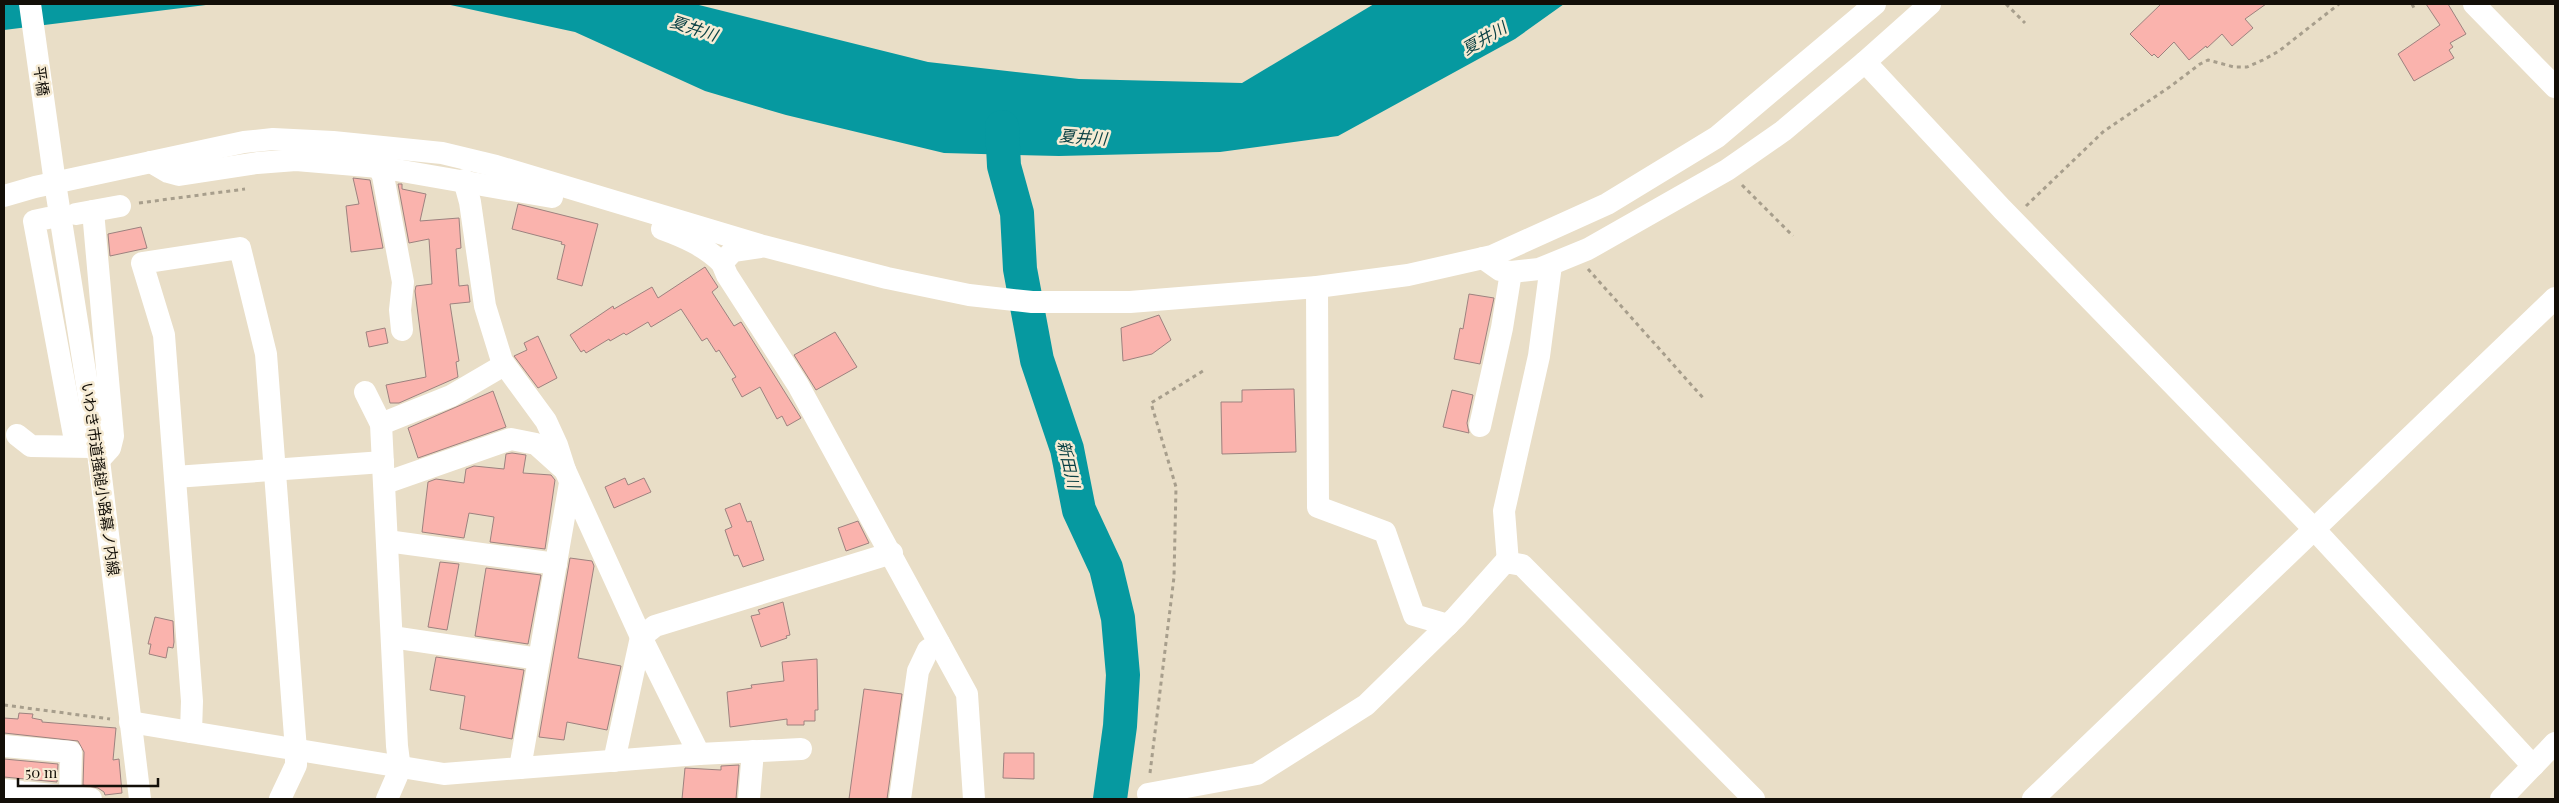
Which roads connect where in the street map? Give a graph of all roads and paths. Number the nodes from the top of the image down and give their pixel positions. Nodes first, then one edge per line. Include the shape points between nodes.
1 (30, 4) edge
2 (1874, 4) edge
3 (1930, 4) edge
4 (2006, 4) edge
5 (2339, 4) edge
6 (2412, 4) edge
7 (2474, 4) edge
8 (2414, 8) dead end
9 (2026, 23) dead end
10 (1865, 62) junction
11 (2555, 87) edge
12 (52, 159) joint
13 (151, 162) junction
14 (379, 167) junction
15 (1727, 170) junction
16 (464, 180) junction
17 (55, 183) junction
18 (245, 189) dead end
19 (4, 196) edge
20 (120, 206) joint
21 (48, 218) dead end
22 (2012, 219) junction
23 (1793, 236) dead end
24 (763, 246) junction
25 (1483, 258) junction
26 (1561, 261) junction
27 (722, 263) junction
28 (1510, 272) junction
29 (1317, 288) junction
30 (2555, 298) edge
31 (402, 330) dead end
32 (504, 365) junction
33 (1203, 370) dead end
34 (365, 392) dead end
35 (1704, 399) dead end
36 (381, 424) junction
37 (1480, 426) dead end
38 (17, 435) dead end
39 (91, 451) junction
40 (274, 470) junction
41 (384, 472) junction
42 (175, 477) junction
43 (568, 477) junction
44 (2314, 529) junction
45 (387, 542) junction
46 (892, 553) junction
47 (1508, 562) junction
48 (556, 564) junction
49 (1448, 625) junction
50 (392, 637) junction
51 (641, 637) junction
52 (938, 643) junction
53 (539, 659) junction
54 (4, 705) edge
55 (130, 722) junction
56 (191, 732) junction
57 (2555, 743) edge
58 (4, 746) edge
59 (801, 749) dead end
60 (296, 750) junction
61 (753, 751) junction
62 (699, 754) junction
63 (614, 761) junction
64 (2533, 766) junction
65 (400, 768) junction
66 (520, 768) junction
67 (4, 790) edge
68 (1148, 794) joint
69 (80, 798) edge
70 (140, 799) edge
71 (280, 799) edge
72 (386, 799) edge
73 (749, 799) edge
74 (900, 799) edge
75 (974, 799) edge
76 (1754, 799) edge
77 (2033, 799) edge
78 (2501, 799) edge

1 - 12 street, 平橋
2 - 25 street via 1718,137 1607,204
3 - 10 street
4 - 9 path
5 - 22 path via 2264,60 2247,67 2208,60 2200,64 2104,131
6 - 8 path
7 - 11 street
10 - 15 street via 1783,131
10 - 22 street
12 - 17 street, いわき市道搔槌小路幕ノ内線
13 - 14 street via 179,175 296,160
13 - 17 street
13 - 24 street via 244,142 273,140 333,142 442,153 496,166
14 - 16 street
14 - 31 street via 403,282
15 - 23 path
15 - 26 street
16 - 27 street via 580,204 652,226 696,243
16 - 32 street via 485,306
17 - 19 street
17 - 39 street, いわき市道搔槌小路幕ノ内線
18 - 20 path
20 - 39 street via 85,212 113,436 110,448
21 - 39 street via 34,221
22 - 44 street
24 - 27 street via 733,252
24 - 29 street via 969,296 1032,302 1130,302
25 - 28 street via 1500,270
25 - 29 street via 1408,275
26 - 28 street
26 - 35 path via 1585,266
26 - 47 street via 1504,511
27 - 46 street via 798,385
28 - 37 street via 1502,328
29 - 49 street via 1318,507 1385,532 1414,615
30 - 44 street
32 - 36 street via 451,396
32 - 43 street via 546,421
33 - 68 path via 1151,403 1176,487 1174,577
34 - 36 street
36 - 41 street
38 - 39 street via 31,446
39 - 55 street, いわき市道搔槌小路幕ノ内線
40 - 41 street
40 - 42 street
40 - 42 street via 266,354 240,248 142,263 164,335
40 - 60 street
41 - 43 street via 511,439 536,444
41 - 45 street
42 - 56 street via 192,701
43 - 48 street
43 - 51 street
44 - 64 street
44 - 77 street
45 - 48 street
45 - 50 street
46 - 51 street via 655,626
46 - 52 street
47 - 49 street
47 - 76 street via 1522,566 1558,600
48 - 53 street
49 - 68 street via 1366,705 1257,774
50 - 53 street
50 - 65 street
51 - 62 street
51 - 63 street
52 - 74 street via 928,650 918,671
52 - 75 street via 966,694
53 - 66 street
54 - 55 path
55 - 56 street
55 - 70 street, いわき市道搔槌小路幕ノ内線
56 - 60 street
57 - 64 street
58 - 69 street via 71,752
59 - 61 street
60 - 65 street
60 - 71 street via 296,765
61 - 62 street
61 - 73 street
62 - 63 street
63 - 66 street
64 - 78 street
65 - 66 street via 444,774
65 - 72 street
67 - 69 street

